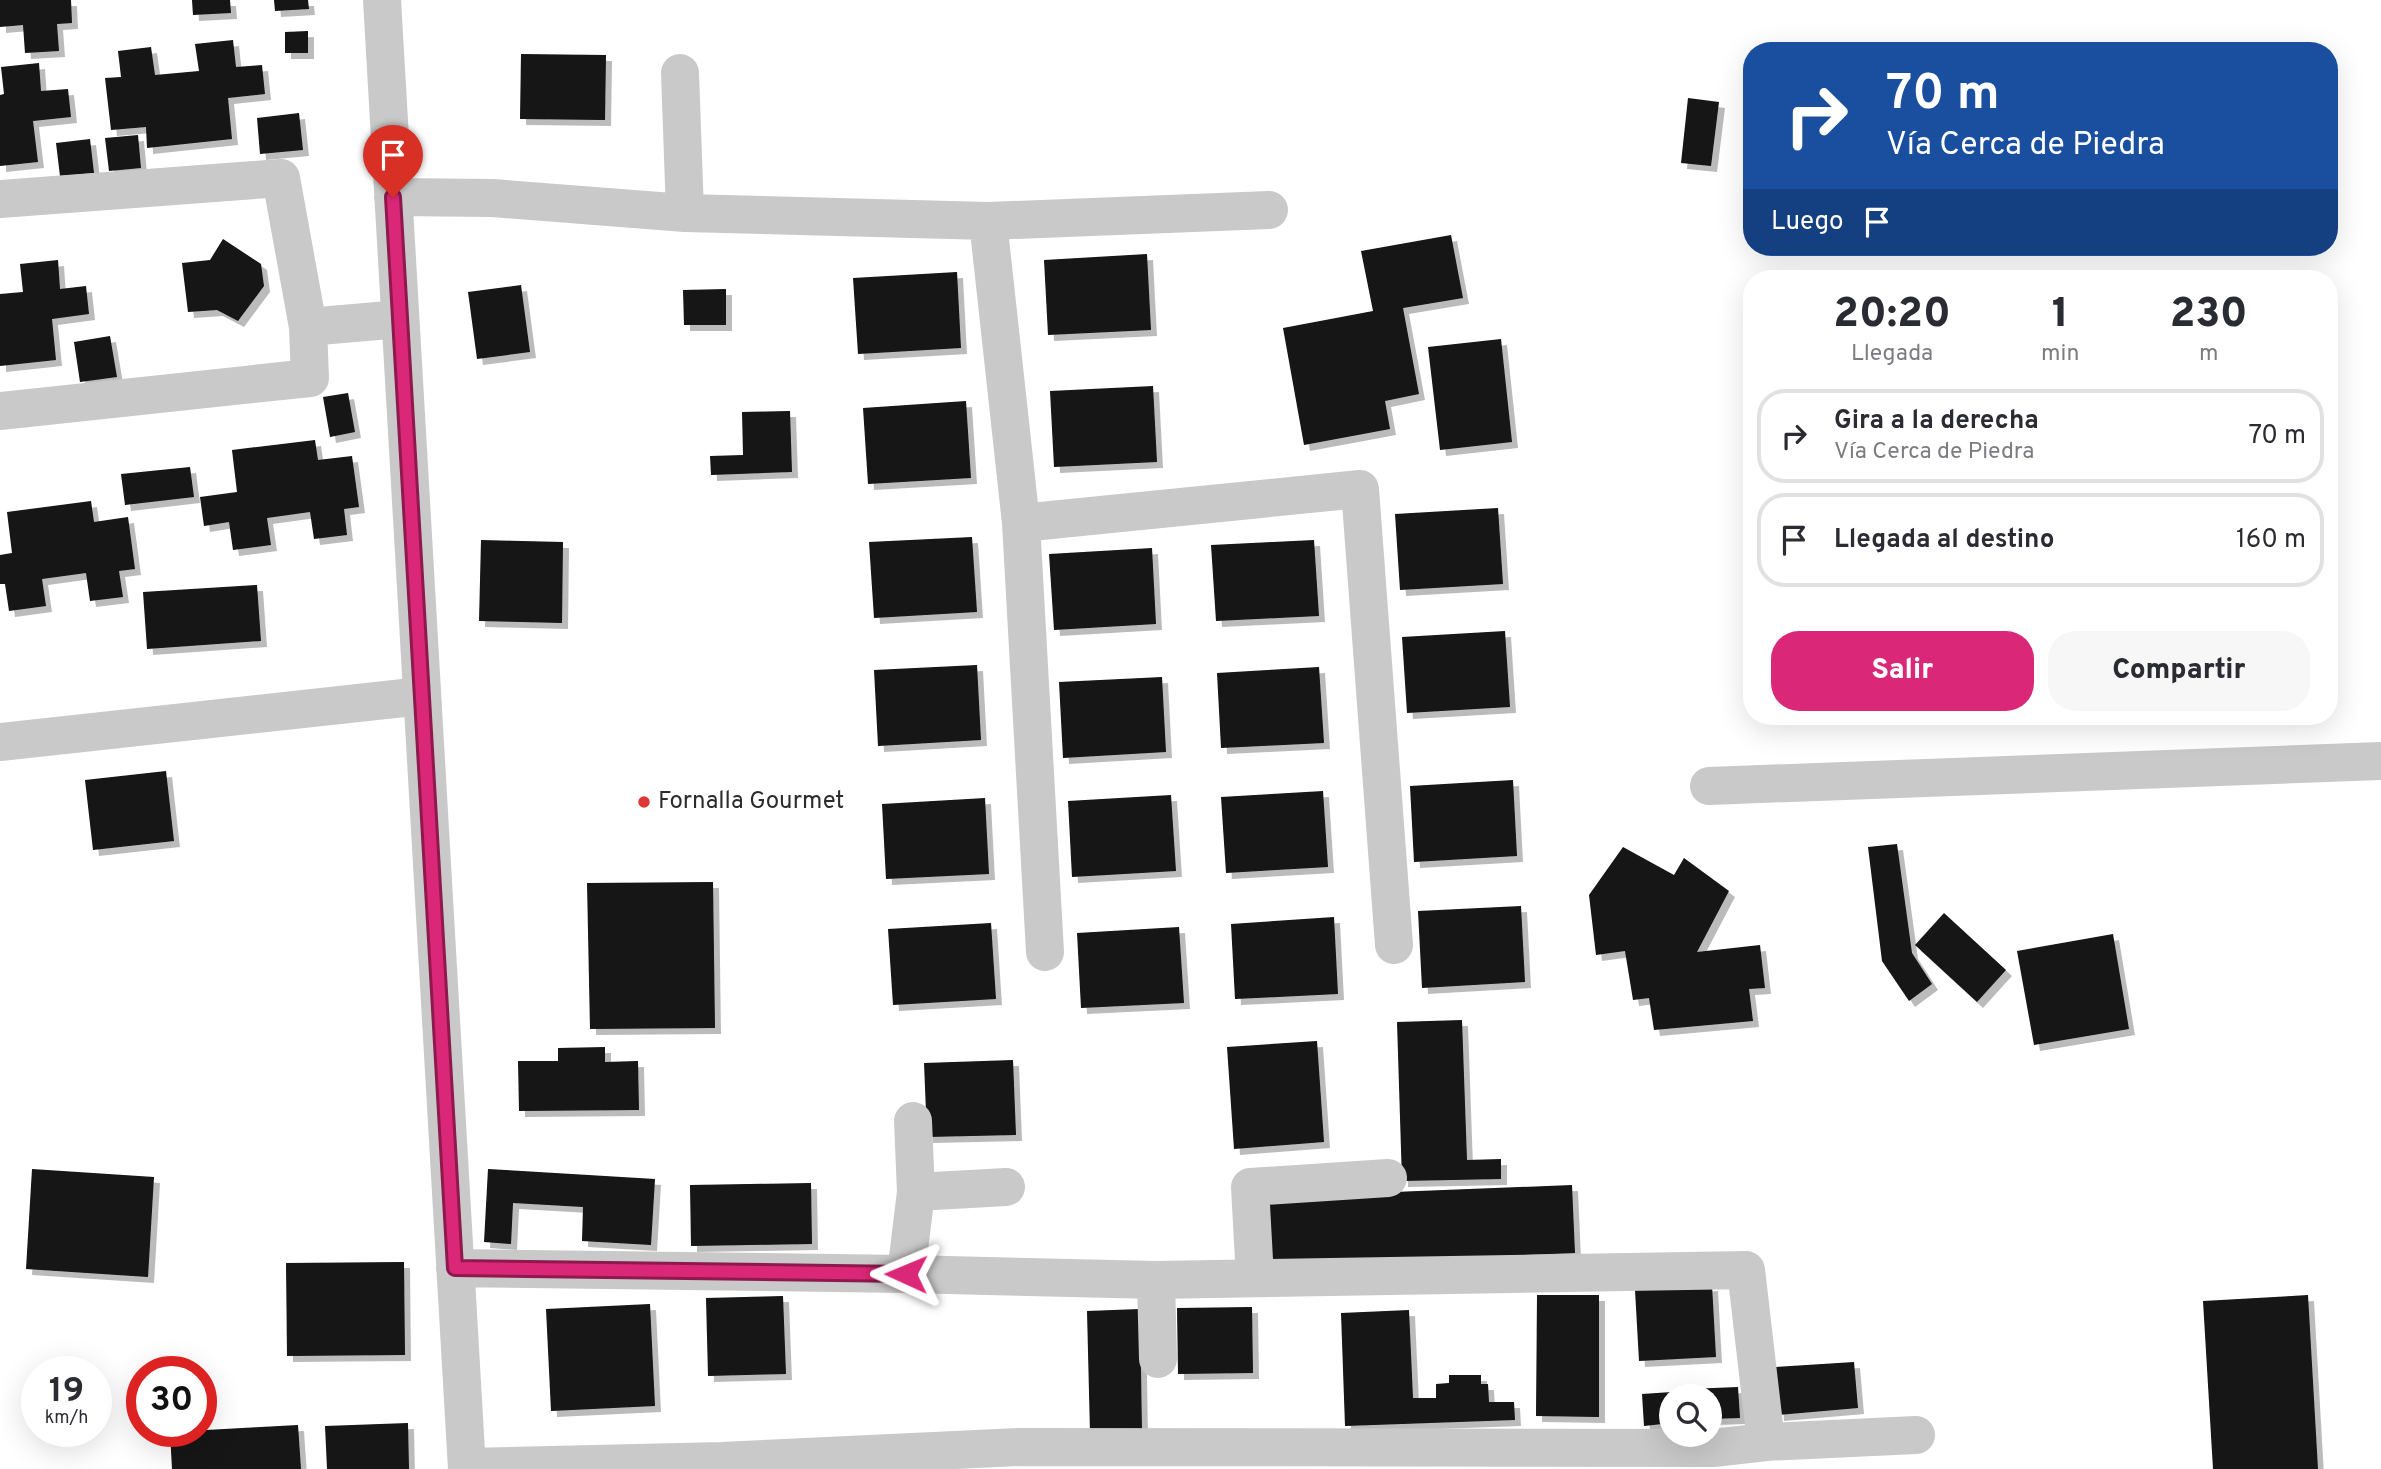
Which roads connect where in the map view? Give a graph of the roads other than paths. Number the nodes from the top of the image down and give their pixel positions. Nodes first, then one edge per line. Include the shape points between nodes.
1 (382, 0) edge
2 (680, 73) dead end
3 (393, 197) junction
4 (0, 199) edge
5 (1269, 210) dead end
6 (684, 213) junction
7 (988, 221) junction
8 (400, 318) junction
9 (307, 327) junction
10 (0, 411) edge
11 (1021, 523) junction
12 (422, 696) junction
13 (0, 742) edge
14 (2381, 761) edge
15 (1709, 786) dead end
16 (1394, 945) dead end
17 (1045, 952) dead end
18 (913, 1121) dead end
19 (1388, 1178) dead end
20 (1006, 1187) dead end
21 (916, 1192) junction
22 (455, 1268) junction
23 (906, 1274) junction
24 (1255, 1278) junction
25 (1156, 1280) junction
26 (1158, 1359) dead end
27 (1916, 1435) dead end
28 (1766, 1442) junction
29 (1021, 1458) edge
30 (1714, 1459) edge
31 (723, 1465) edge
32 (467, 1468) edge

1 - 3 street
2 - 6 street
3 - 6 street via 492,198
3 - 8 street
4 - 9 street via 281,178
5 - 7 street
6 - 7 street
7 - 11 street
8 - 9 street
8 - 12 street
9 - 10 street via 310,378
11 - 16 street via 1360,489
11 - 17 street
12 - 13 street
12 - 22 street
14 - 15 street
18 - 21 street
19 - 24 street via 1250,1187
20 - 21 street
21 - 23 street
22 - 23 street
22 - 32 street
23 - 25 street
24 - 25 street
24 - 28 street via 1746,1270
25 - 26 street
27 - 28 street
28 - 30 street
29 - 30 street
29 - 31 street
31 - 32 street

